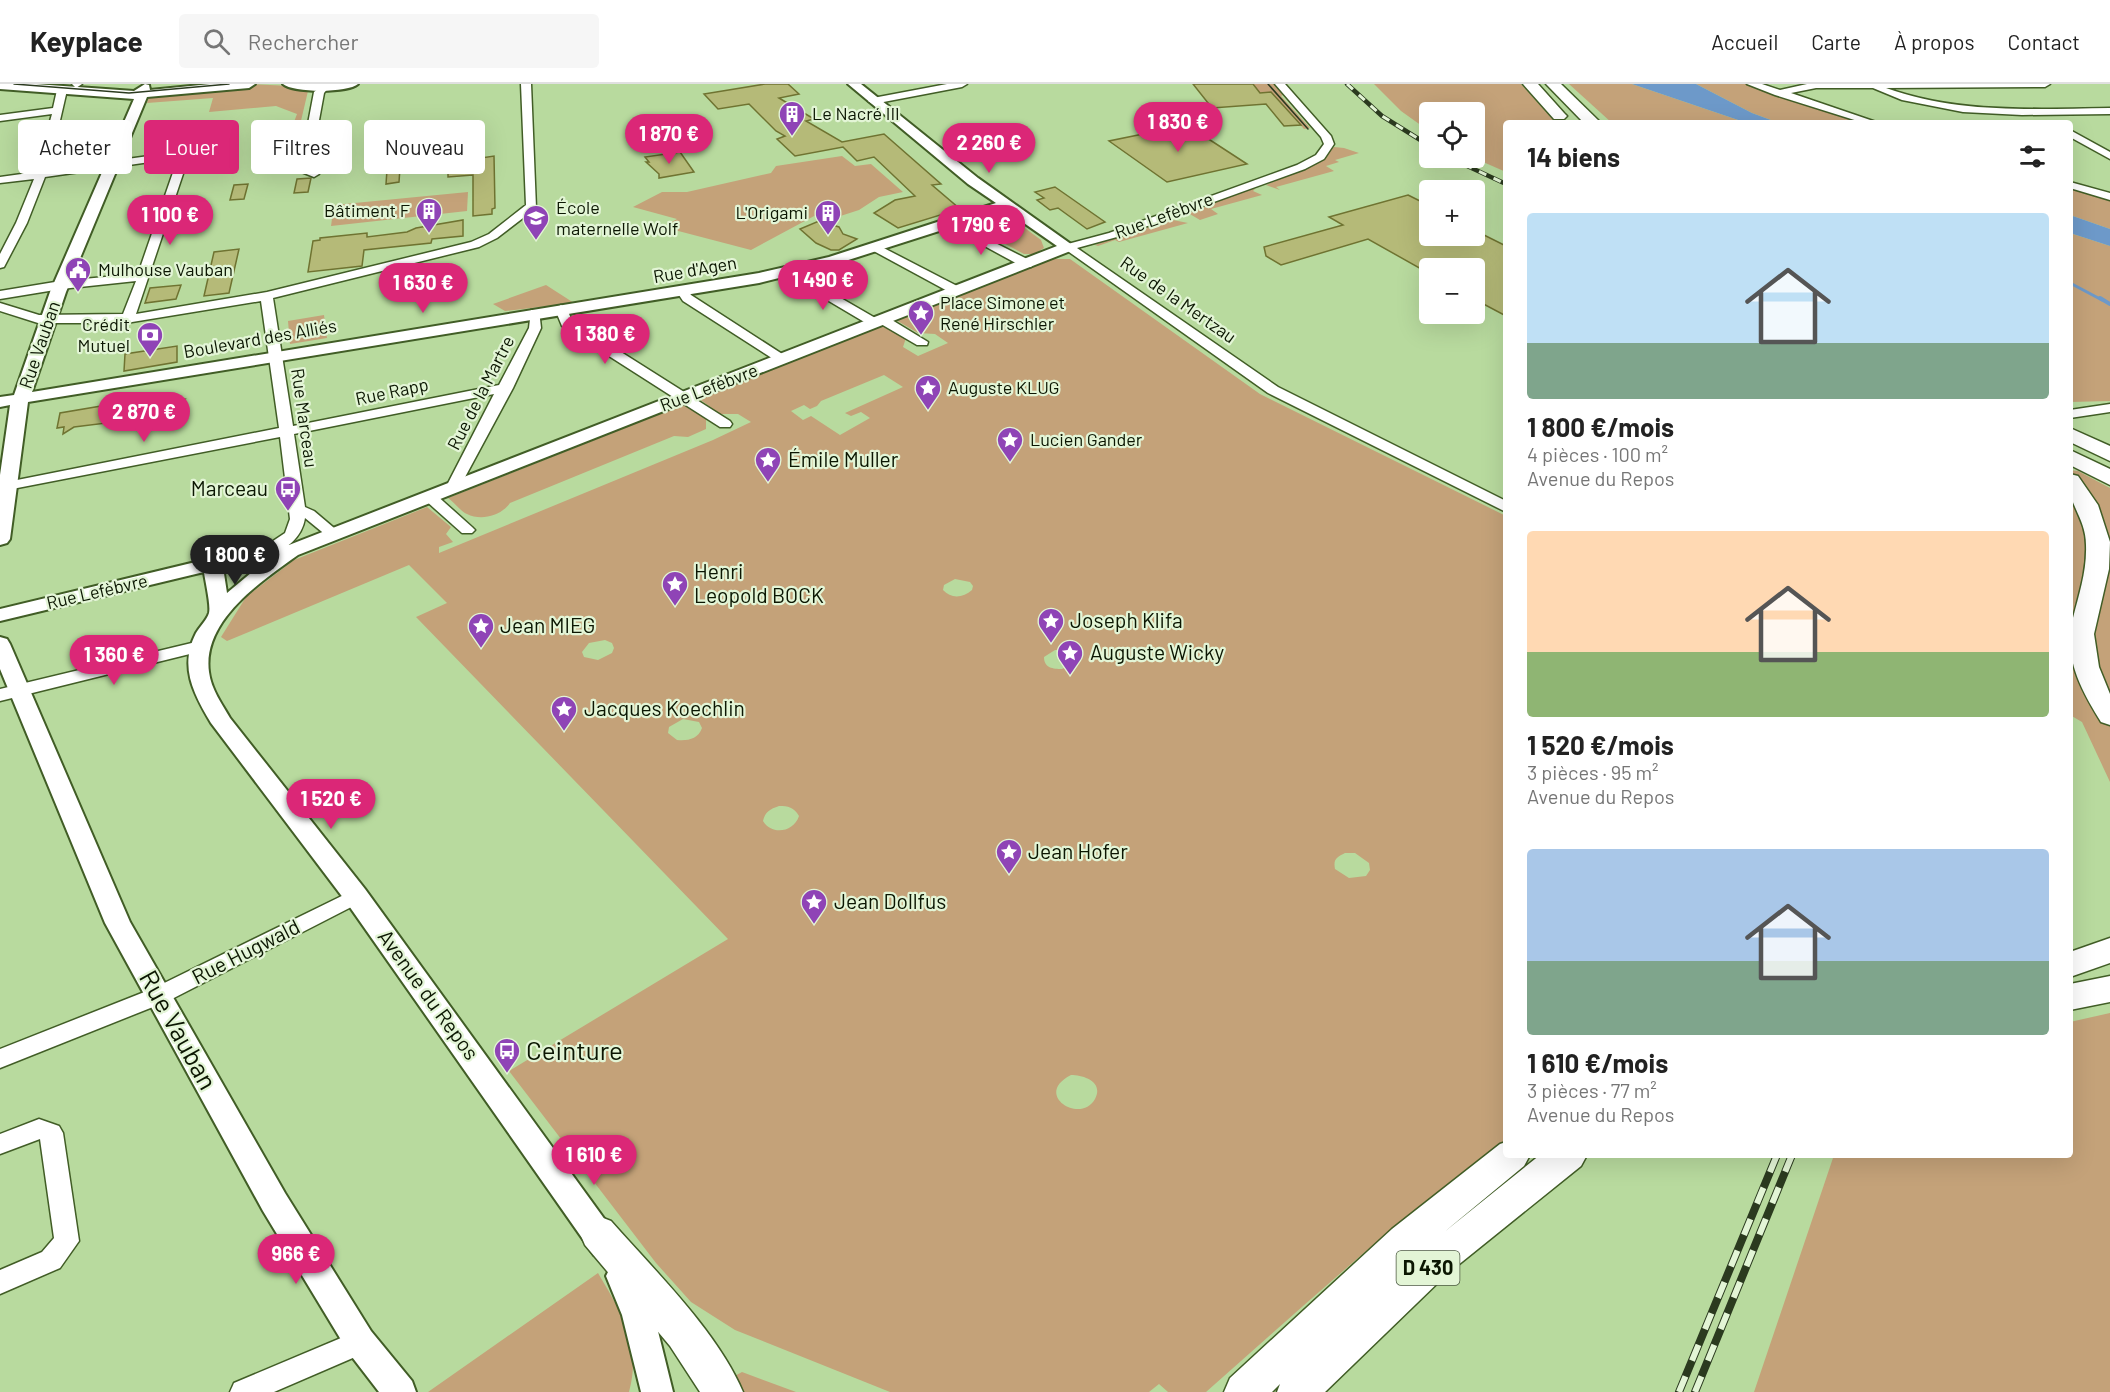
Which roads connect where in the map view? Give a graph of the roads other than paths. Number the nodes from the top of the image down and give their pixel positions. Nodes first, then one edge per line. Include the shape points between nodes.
1 (189, 84) edge
2 (249, 84) edge
3 (289, 84) edge
4 (352, 84) edge
5 (526, 84) edge
6 (854, 84) edge
7 (962, 84) edge
8 (1280, 84) edge
9 (1530, 84) edge
10 (1553, 84) edge
11 (1752, 84) edge
12 (2044, 84) edge
13 (0, 85) edge
14 (17, 85) edge
15 (76, 85) edge
16 (325, 85) edge
17 (1866, 85) edge
18 (62, 87) edge
19 (144, 91) junction
20 (1778, 93) junction
21 (873, 100) junction
22 (58, 110) junction
23 (2032, 111) junction
24 (2110, 111) edge
25 (0, 118) edge
26 (56, 120) edge
27 (132, 120) edge
28 (314, 120) edge
29 (1563, 120) edge
30 (1590, 120) edge
31 (1864, 120) edge
32 (2048, 120) edge
33 (2073, 135) edge
34 (2110, 156) edge
35 (132, 162) edge
36 (41, 174) joint
37 (109, 174) edge
38 (0, 180) edge
39 (2073, 186) edge
40 (2110, 197) edge
41 (1005, 205) junction
42 (950, 223) junction
43 (874, 247) junction
44 (1068, 247) junction
45 (0, 264) edge
46 (1027, 264) junction
47 (789, 272) junction
48 (143, 277) junction
49 (61, 285) junction
50 (957, 291) junction
51 (683, 292) junction
52 (0, 295) edge
53 (267, 296) junction
54 (0, 307) edge
55 (561, 309) junction
56 (535, 312) junction
57 (48, 319) junction
58 (126, 319) junction
59 (879, 321) junction
60 (922, 342) dead end
61 (276, 357) junction
62 (783, 359) junction
63 (506, 388) junction
64 (686, 397) junction
65 (22, 398) junction
66 (0, 402) edge
67 (2110, 408) edge
68 (2073, 414) edge
69 (2073, 422) edge
70 (725, 424) dead end
71 (287, 433) junction
72 (2073, 436) edge
73 (2110, 440) edge
74 (2110, 455) edge
75 (5, 457) edge
76 (2073, 458) edge
77 (2110, 478) edge
78 (2073, 485) edge
79 (7, 486) junction
80 (452, 489) junction
81 (430, 497) junction
82 (1503, 505) edge
83 (298, 510) junction
84 (1, 528) edge
85 (467, 530) dead end
86 (332, 533) junction
87 (267, 551) junction
88 (291, 551) junction
89 (213, 565) junction
90 (219, 612) junction
91 (0, 615) edge
92 (0, 644) edge
93 (200, 646) junction
94 (10, 693) edge
95 (2110, 716) edge
96 (356, 896) junction
97 (2110, 950) edge
98 (2110, 960) edge
99 (2073, 966) edge
100 (2073, 966) edge
101 (2110, 989) edge
102 (160, 995) junction
103 (2073, 996) edge
104 (0, 1059) edge
105 (0, 1144) edge
106 (1508, 1158) edge
107 (1565, 1158) edge
108 (598, 1233) junction
109 (0, 1282) edge
110 (360, 1342) junction
111 (243, 1392) edge
112 (400, 1392) edge
113 (657, 1392) edge
114 (723, 1392) edge
115 (1244, 1392) edge
116 (1297, 1392) edge

1 - 19 main road
2 - 19 main road
3 - 16 main road
4 - 16 main road
5 - 53 street via 532,206 483,242 417,266
6 - 21 main road, Rue de la Mertzau
7 - 21 street
8 - 44 street, Rue Lefèbvre via 1326,135 1329,144 1320,157 1123,231
9 - 29 highway
10 - 30 highway
11 - 20 street
12 - 17 street
13 - 14 main road
14 - 18 main road
15 - 18 main road
15 - 19 main road
16 - 28 street via 319,92
17 - 20 street via 1810,85
17 - 23 street via 1937,105
18 - 19 main road
18 - 22 street
19 - 27 main road, Rue Vauban
20 - 31 street
21 - 41 main road, Rue de la Mertzau
22 - 25 street
22 - 26 street
23 - 24 street
23 - 32 street
33 - 34 street
35 - 48 street via 184,156
36 - 38 street
36 - 45 street via 18,234
37 - 49 main road, Rue Vauban
39 - 40 street
41 - 42 main road, Rue d'Agen
41 - 44 main road, Rue de la Mertzau
42 - 43 main road, Rue d'Agen
42 - 46 street
43 - 47 main road, Rue d'Agen
43 - 50 street
44 - 46 main road, Rue Lefèbvre
44 - 82 street, Rue de la Mertzau via 1273,390
46 - 50 main road, Rue Lefèbvre
47 - 51 main road, Rue d'Agen
47 - 59 street
48 - 49 street
48 - 58 street
49 - 52 street
49 - 57 main road, Rue Vauban
50 - 59 main road, Rue Lefèbvre
51 - 55 main road, Rue d'Agen
51 - 62 street
53 - 58 street
53 - 61 street, Rue Marceau
54 - 57 street
55 - 56 main road, Boulevard des Alliés
55 - 64 street via 566,323
56 - 61 main road, Boulevard des Alliés
56 - 63 street, Rue de la Martre via 535,328
57 - 58 street
57 - 65 main road, Rue Vauban
59 - 60 street
59 - 62 main road, Rue Lefèbvre
61 - 65 main road, Boulevard des Alliés
61 - 71 street, Rue Marceau
62 - 64 main road, Rue Lefèbvre
63 - 71 street, Rue Rapp
63 - 80 street, Rue de la Martre
64 - 70 street
64 - 80 main road, Rue Lefèbvre
65 - 66 main road, Boulevard des Alliés
65 - 75 main road, Rue Vauban
67 - 68 street
69 - 73 highway
71 - 79 street, Rue Rapp
71 - 83 street, Rue Marceau
72 - 74 highway
75 - 79 main road, Rue Vauban
76 - 77 highway
78 - 95 highway via 2091,511 2099,547 2082,634 2083,655 2091,682
79 - 84 main road, Rue Vauban
80 - 81 main road, Rue Lefèbvre
81 - 85 street
81 - 86 main road, Rue Lefèbvre
83 - 86 street
83 - 87 street, Rue Marceau via 297,529
86 - 88 main road, Rue Lefèbvre
87 - 88 main road, Rue Lefèbvre
87 - 89 main road, Rue Lefèbvre
88 - 90 main road, Avenue du Repos
89 - 90 main road
89 - 91 main road, Rue Lefèbvre
90 - 93 main road, Avenue du Repos
92 - 94 main road, Rue Vauban
93 - 94 street
93 - 96 main road, Avenue du Repos via 198,669 204,693 222,723
94 - 102 main road, Rue Vauban via 118,923
96 - 102 street, Rue Hugwald
96 - 108 main road, Avenue du Repos
97 - 99 highway
98 - 100 highway
101 - 103 highway
102 - 104 street, Rue Hugwald
102 - 110 main road, Rue Vauban via 274,1202
105 - 109 street via 39,1129 51,1133 67,1241 51,1260
106 - 115 highway, D 430 via 1405,1241
107 - 116 highway, D 430 via 1434,1262
108 - 113 main road, Avenue du Repos via 628,1288
108 - 114 highway via 684,1333
110 - 111 street
110 - 112 main road, Rue Vauban

